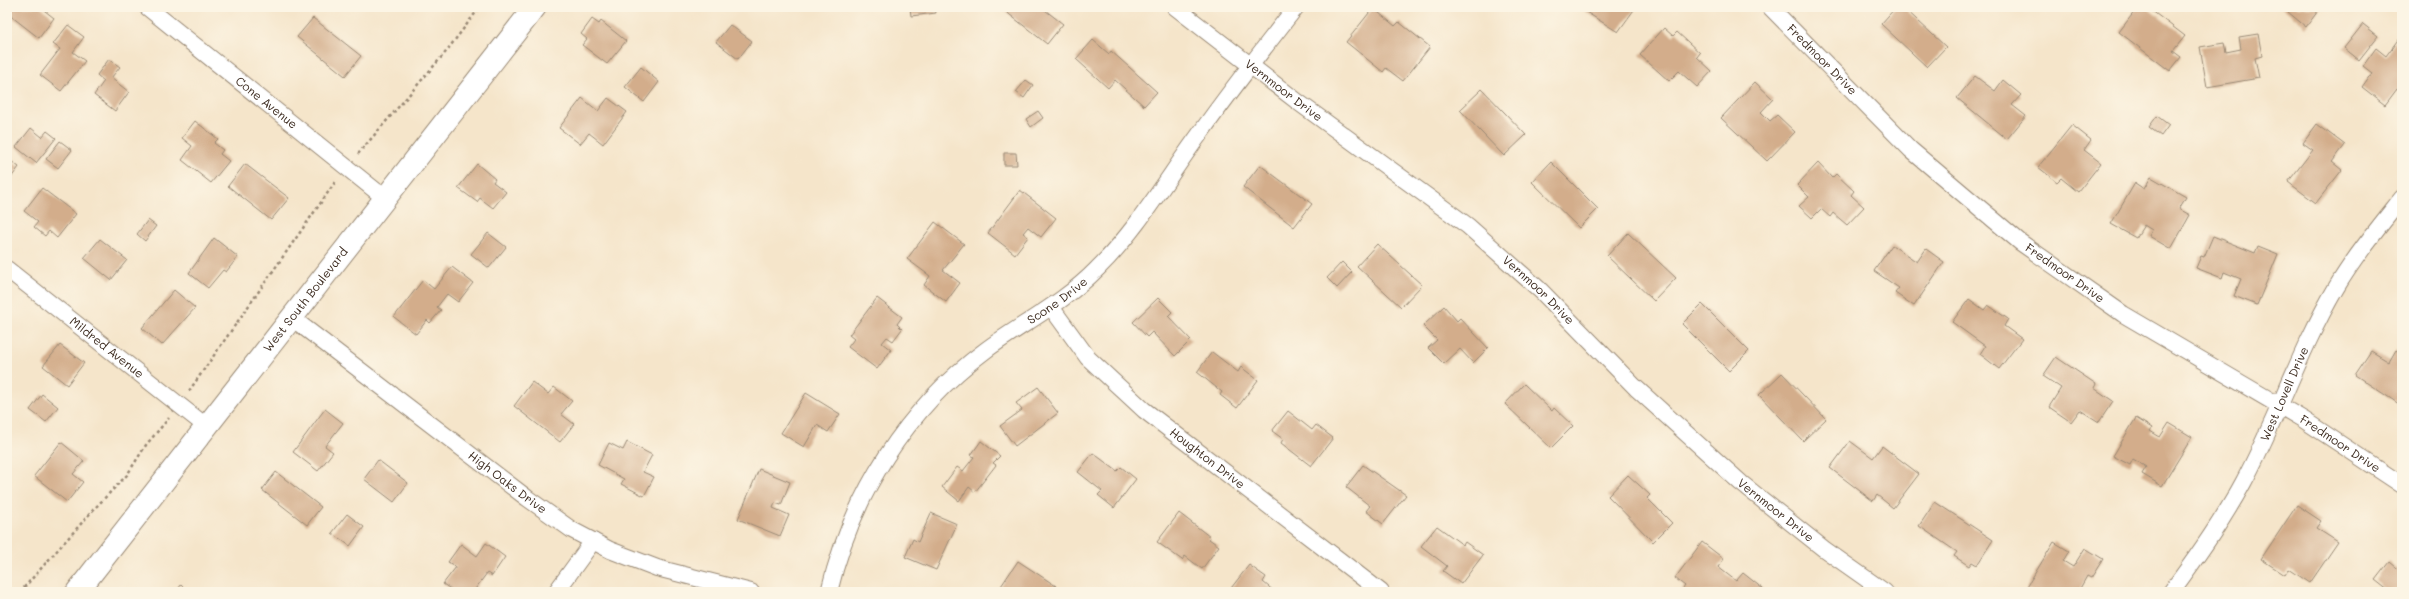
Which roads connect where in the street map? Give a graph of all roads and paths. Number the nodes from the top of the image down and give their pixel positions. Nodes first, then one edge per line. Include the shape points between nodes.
1 (147, 7) edge
2 (480, 7) edge
3 (535, 7) edge
4 (1175, 7) edge
5 (1296, 7) edge
6 (1770, 7) edge
7 (1250, 66) junction
8 (355, 156) dead end
9 (337, 179) dead end
10 (2402, 198) edge
11 (386, 199) junction
12 (7, 269) edge
13 (1051, 307) junction
14 (292, 318) junction
15 (189, 391) dead end
16 (2279, 406) junction
17 (164, 424) dead end
18 (207, 427) junction
19 (2402, 485) edge
20 (593, 541) junction
21 (20, 592) edge
22 (77, 592) edge
23 (556, 592) edge
24 (752, 592) edge
25 (829, 592) edge
26 (1381, 592) edge
27 (1885, 592) edge
28 (2171, 592) edge

1 - 11 street, Cone Avenue
2 - 8 path via 445,53
3 - 11 street, West South Boulevard
4 - 7 street, Vernmoor Drive
5 - 7 street, Scone Drive
6 - 16 street, Fredmoor Drive via 1910,150 2014,237 2124,314
7 - 13 street, Scone Drive via 1117,248 1070,295
7 - 27 street, Vernmoor Drive via 1468,226 1541,291 1641,393 1730,473 1801,532
9 - 15 path
10 - 16 street, West Lovell Drive via 2370,238 2336,288
11 - 14 street, West South Boulevard
12 - 18 street, Mildred Avenue
13 - 25 street, Scone Drive via 966,365 940,389 896,440 856,512 838,559
13 - 26 street, Houghton Drive via 1088,358 1144,410
14 - 18 street, West South Boulevard
14 - 20 street, High Oaks Drive via 527,498
16 - 19 street, Fredmoor Drive
16 - 28 street, West Lovell Drive via 2243,484 2218,526
17 - 21 path via 146,445 128,475
18 - 22 street, West South Boulevard
20 - 23 street
20 - 24 street, High Oaks Drive via 657,568

